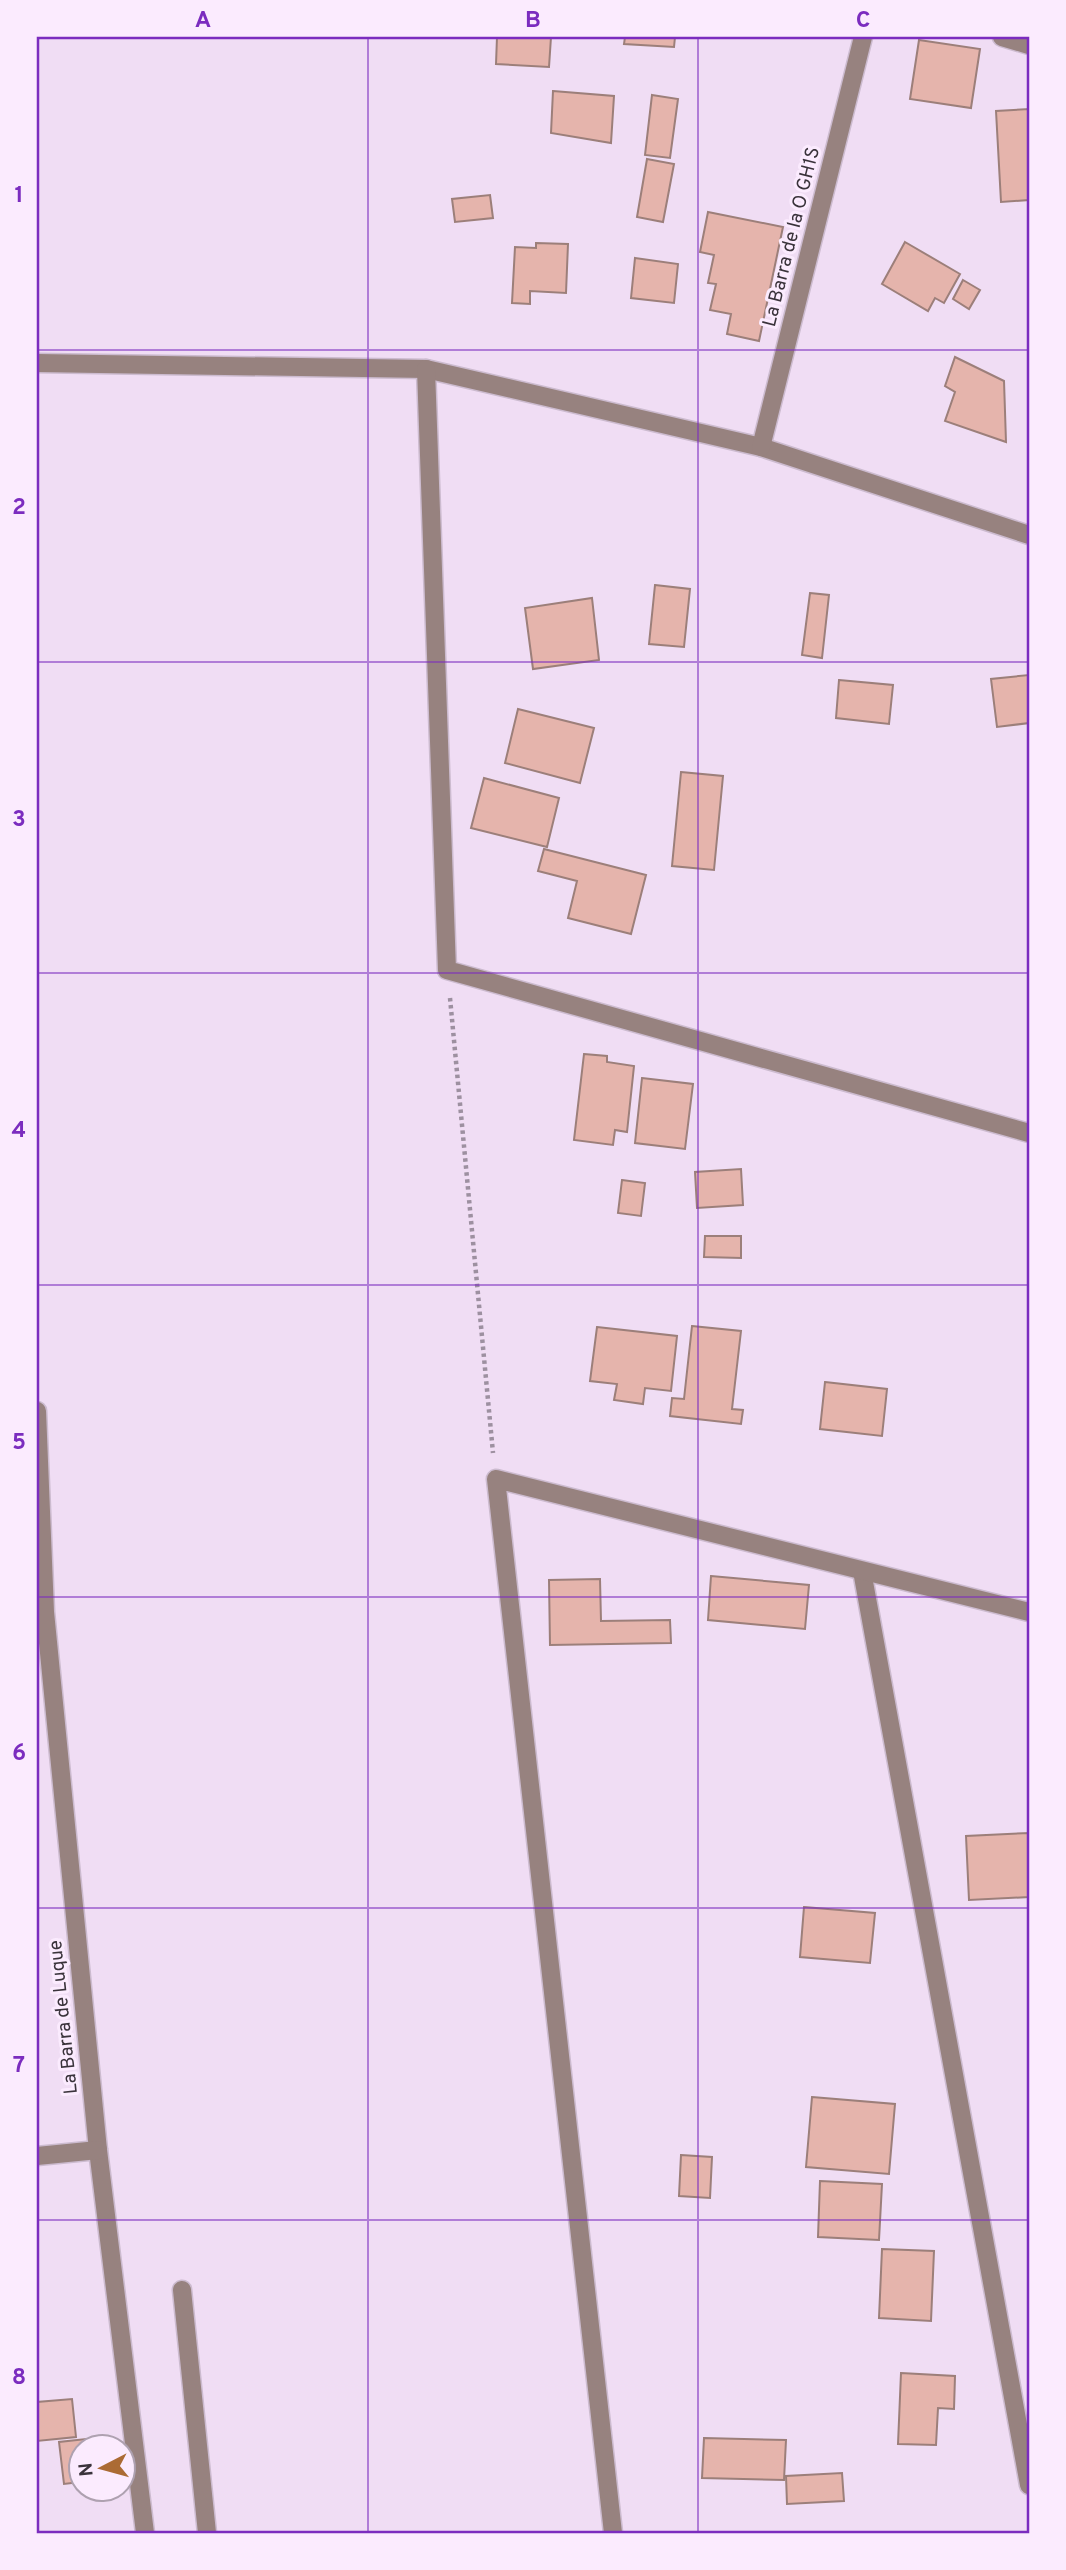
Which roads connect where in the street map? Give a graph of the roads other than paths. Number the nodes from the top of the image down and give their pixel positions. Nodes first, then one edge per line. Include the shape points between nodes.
1 (863, 37) edge
2 (1002, 37) edge
3 (1029, 46) edge
4 (37, 363) edge
5 (426, 369) junction
6 (761, 447) junction
7 (1029, 536) edge
8 (1029, 1133) edge
9 (37, 1411) edge
10 (862, 1571) junction
11 (1029, 1612) edge
12 (98, 2150) junction
13 (37, 2156) edge
14 (182, 2290) dead end
15 (1029, 2486) edge
16 (145, 2533) edge
17 (207, 2533) edge
18 (612, 2533) edge

1 - 6 street, La Barra de la O GH1S
2 - 3 street
4 - 5 street
5 - 6 street
5 - 8 street via 447,970
6 - 7 street
9 - 12 street, La Barra de Luque via 45,1612
10 - 11 street
10 - 15 street
10 - 18 street via 496,1479
12 - 13 street
12 - 16 street, La Barra de Luque
14 - 17 street

